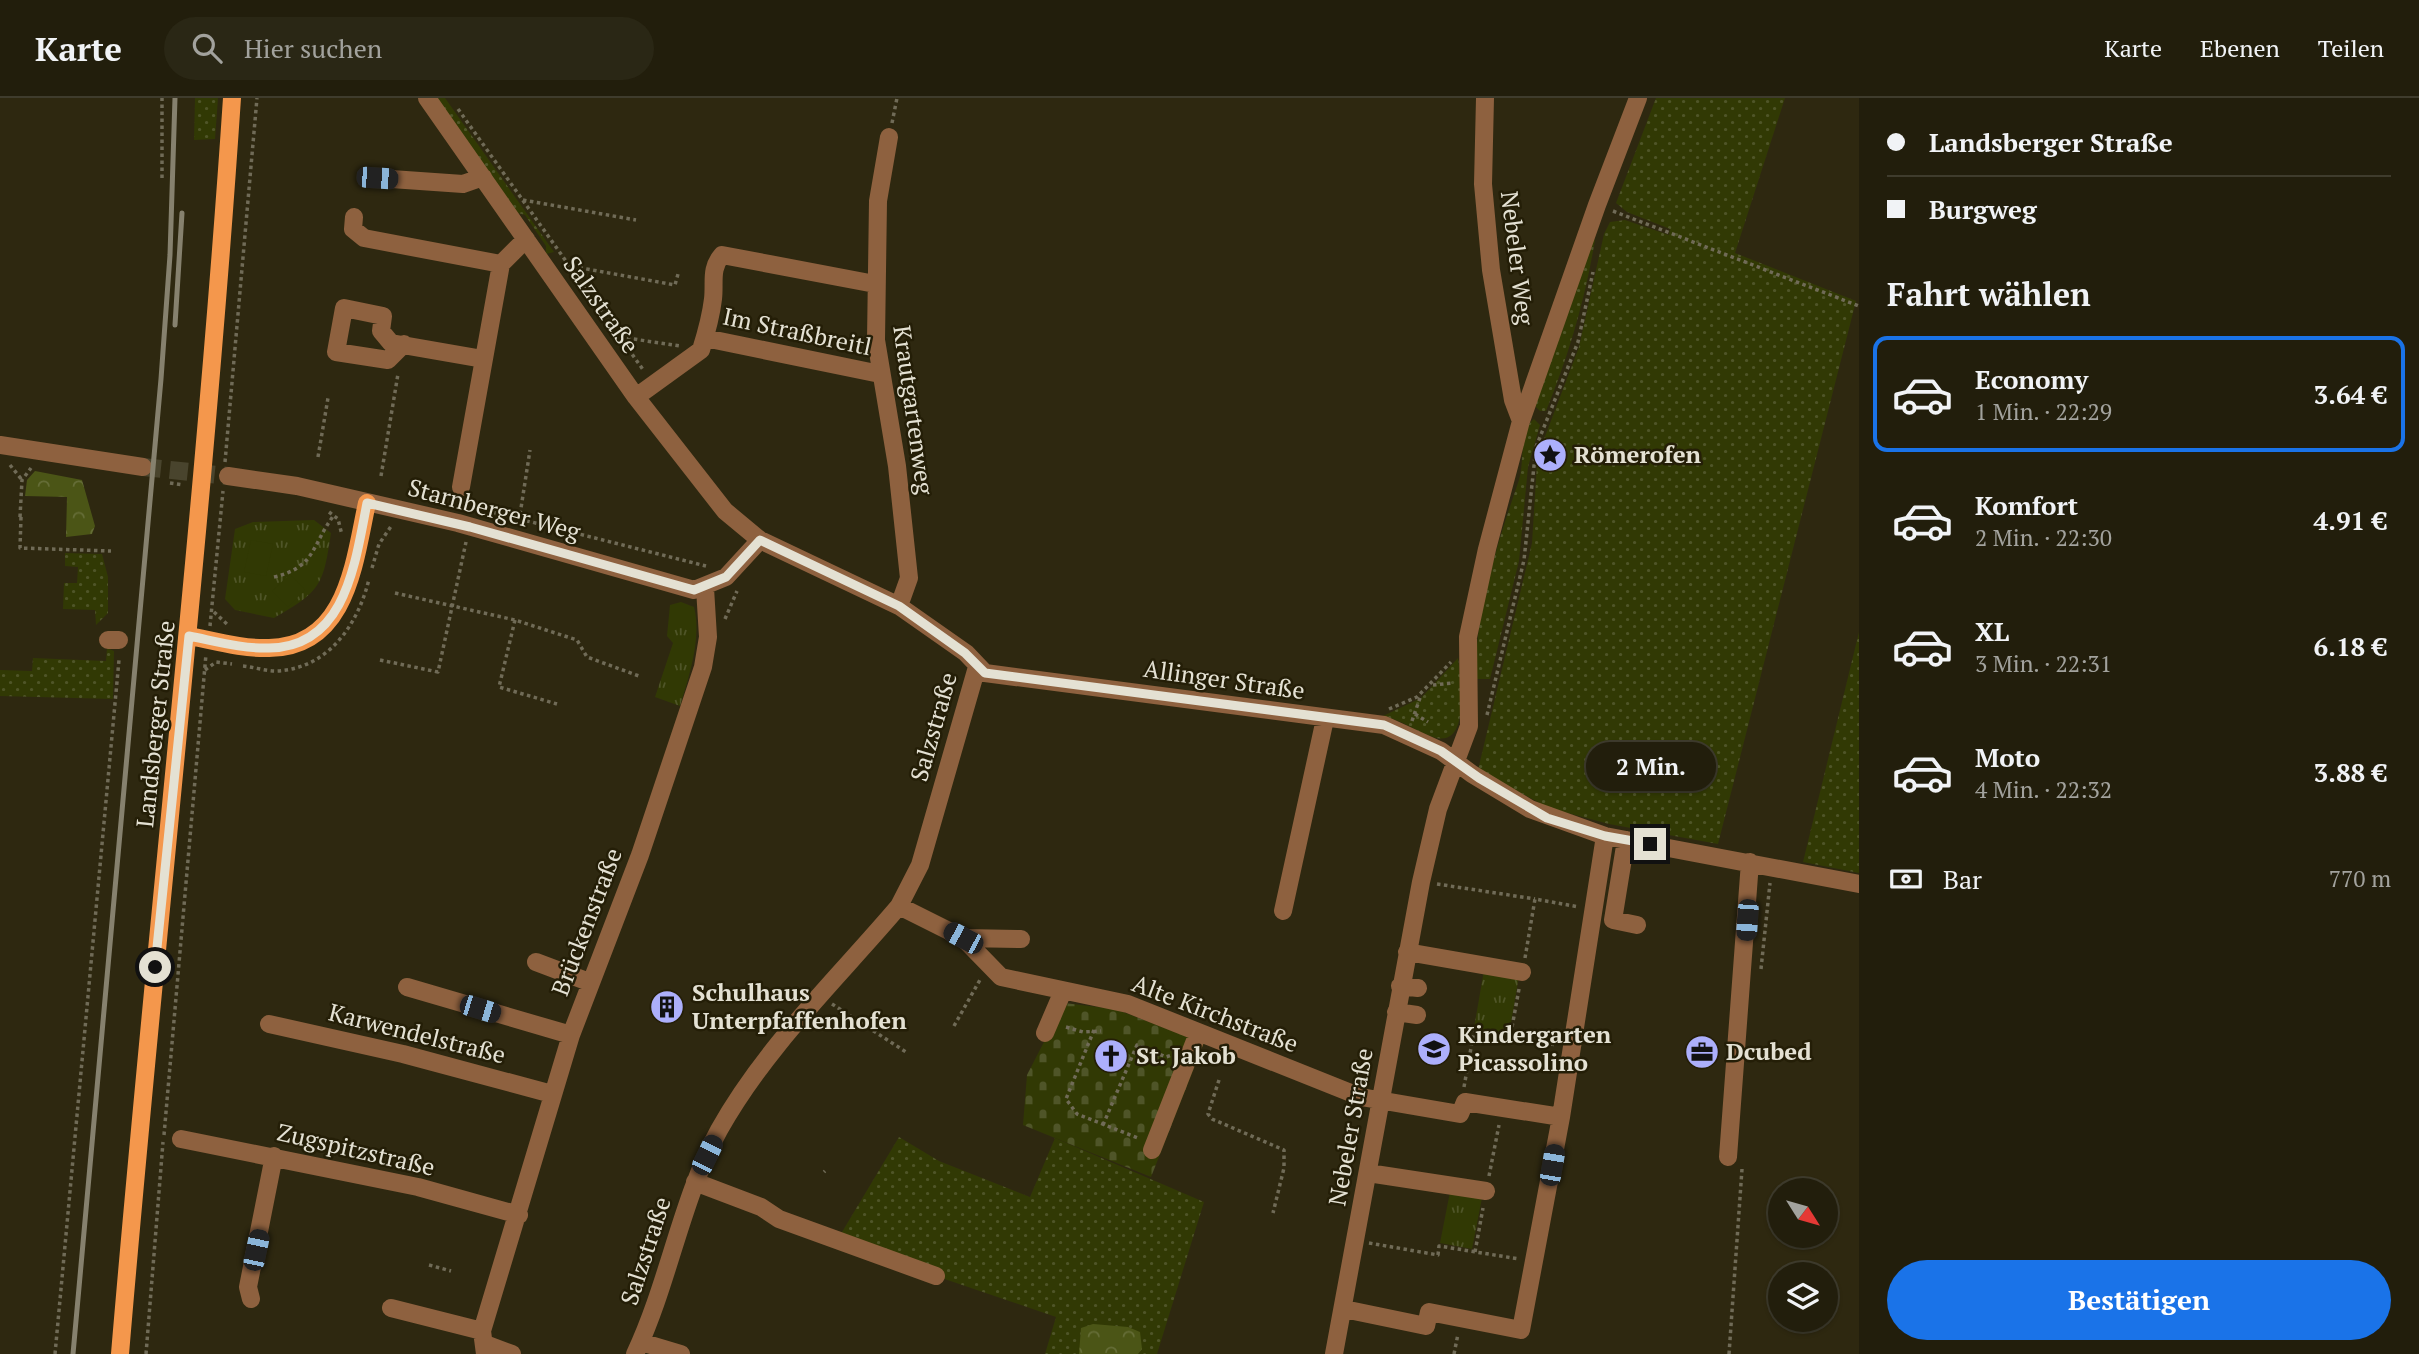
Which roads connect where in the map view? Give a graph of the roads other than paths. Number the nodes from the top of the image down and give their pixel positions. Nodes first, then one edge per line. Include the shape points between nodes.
1 (232, 98) edge
2 (427, 98) edge
3 (1485, 98) edge
4 (1638, 98) edge
5 (889, 137) road end
6 (483, 177) junction
7 (377, 178) dead end
8 (354, 217) dead end
9 (526, 239) junction
10 (501, 264) junction
11 (875, 284) junction
12 (705, 338) junction
13 (404, 344) road end
14 (483, 359) junction
15 (880, 374) junction
16 (635, 397) junction
17 (1521, 421) junction
18 (0, 445) edge
19 (143, 467) tunnel mouth
20 (225, 478) tunnel mouth
21 (461, 487) dead end
22 (367, 503) junction
23 (760, 540) junction
24 (705, 588) junction
25 (899, 606) junction
26 (189, 636) junction
27 (977, 667) junction
28 (1325, 719) junction
29 (1458, 761) junction
30 (1605, 836) junction
31 (1626, 840) junction
32 (1750, 862) junction
33 (1859, 884) edge
34 (899, 906) junction
35 (1283, 911) dead end
36 (1637, 925) dead end
37 (963, 938) junction
38 (1021, 939) dead end
39 (1407, 953) junction
40 (536, 962) dead end
41 (1522, 972) dead end
42 (589, 982) junction
43 (407, 987) dead end
44 (1063, 991) junction
45 (1396, 1012) junction
46 (1417, 1015) dead end
47 (269, 1024) dead end
48 (1050, 1028) road end
49 (570, 1035) junction
50 (1196, 1041) junction
51 (552, 1094) junction
52 (1379, 1101) junction
53 (1561, 1117) junction
54 (181, 1139) dead end
55 (1153, 1147) road end
56 (274, 1156) junction
57 (1728, 1157) dead end
58 (1368, 1173) junction
59 (695, 1182) junction
60 (1486, 1191) dead end
61 (519, 1215) junction
62 (936, 1276) dead end
63 (251, 1299) dead end
64 (391, 1308) dead end
65 (1344, 1310) junction
66 (484, 1343) edge
67 (638, 1348) edge
68 (120, 1354) edge
69 (512, 1354) edge
70 (681, 1354) edge
71 (1334, 1354) edge

1 - 26 main road, Landsberger Straße
2 - 6 street, Salzstraße
3 - 17 street, Nebeler Weg via 1483,184 1492,270 1513,400
4 - 17 street, Nebeler Straße
5 - 11 street, Krautgartenweg via 878,201
6 - 7 street via 463,184
6 - 9 street, Salzstraße
8 - 10 street via 353,229 364,238
9 - 10 street
9 - 16 street, Salzstraße
10 - 14 street
11 - 12 street, Im Straßbreitl via 722,255 712,281 714,297
11 - 15 street, Krautgartenweg
12 - 15 street, Im Straßbreitl
12 - 16 street, Im Straßbreitl via 695,356
13 - 14 street
14 - 21 street
15 - 25 street, Krautgartenweg via 897,466 909,579
16 - 23 street, Salzstraße via 712,496
17 - 29 street, Nebeler Straße via 1468,637 1469,726
18 - 19 street
20 - 22 street, Starnberger Weg via 297,486
22 - 24 street, Starnberger Weg via 694,590
22 - 26 main road via 342,602 316,635 298,644 268,648
23 - 24 street via 726,577
23 - 25 street, Salzstraße
24 - 42 street, Brückenstraße via 708,637 703,667 640,855
25 - 27 street, Salzstraße via 965,653
26 - 68 main road, Landsberger Straße
27 - 28 street, Allinger Straße via 985,673
27 - 34 street, Salzstraße via 920,865
28 - 29 street, Allinger Straße via 1358,719 1408,734
28 - 35 street
29 - 30 street, Allinger Straße via 1573,834
29 - 39 street, Nebeler Straße via 1438,808
30 - 31 street, Allinger Straße
30 - 53 street
31 - 32 street, Allinger Straße
31 - 36 street via 1613,920
32 - 33 street, Allinger Straße
32 - 57 street
34 - 37 street, Alte Kirchstraße
34 - 59 street, Salzstraße via 773,1050 719,1130
37 - 38 street, Alte Kirchstraße
37 - 44 street, Alte Kirchstraße via 1002,977
39 - 41 street
39 - 45 street, Nebeler Straße via 1409,987
40 - 42 street
42 - 49 street, Brückenstraße
43 - 49 street
44 - 48 street
44 - 50 street, Alte Kirchstraße via 1128,1004
45 - 46 street
45 - 52 street, Nebeler Straße
47 - 51 street, Karwendelstraße
49 - 51 street, Brückenstraße
50 - 52 street, Alte Kirchstraße
50 - 55 street
51 - 61 street, Brückenstraße
52 - 53 street, Alte Kirchstraße via 1460,1114 1465,1102
52 - 58 street, Nebeler Straße
53 - 65 street via 1521,1330 1429,1312 1426,1326
54 - 56 street, Zugspitzstraße
56 - 61 street, Zugspitzstraße via 418,1187
56 - 63 street via 248,1287
58 - 60 street
58 - 65 street, Nebeler Straße via 1370,1204 1356,1241
59 - 62 street via 789,1223
59 - 67 street, Salzstraße
61 - 66 street, Brückenstraße
64 - 66 street
65 - 71 street, Nebeler Straße
66 - 69 street
67 - 70 street

